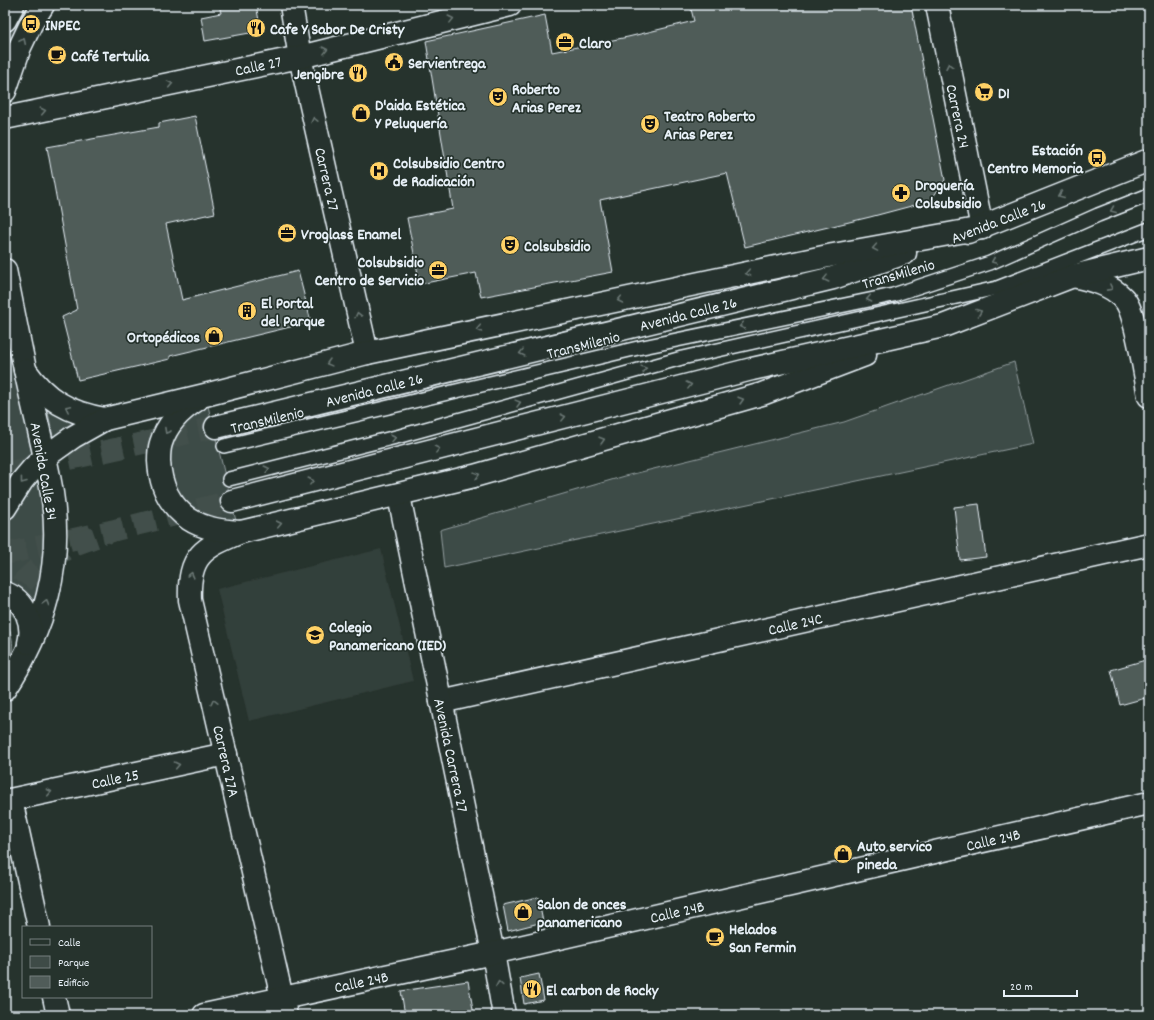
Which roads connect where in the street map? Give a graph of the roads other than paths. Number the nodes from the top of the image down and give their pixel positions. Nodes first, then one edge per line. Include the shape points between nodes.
1 (13, 5) edge
2 (43, 5) edge
3 (291, 5) edge
4 (510, 5) edge
5 (937, 5) edge
6 (5, 20) edge
7 (300, 56) junction
8 (5, 91) edge
9 (5, 118) edge
10 (1149, 160) edge
11 (1149, 195) edge
12 (982, 228) junction
13 (1149, 229) edge
14 (1149, 258) edge
15 (5, 270) edge
16 (1073, 276) junction
17 (943, 326) junction
18 (367, 353) junction
19 (25, 370) junction
20 (205, 395) junction
21 (1149, 396) edge
22 (105, 419) junction
23 (220, 437) joint
24 (45, 457) junction
25 (229, 479) dead end
26 (399, 496) junction
27 (232, 501) tunnel mouth
28 (5, 508) edge
29 (241, 532) junction
30 (1149, 544) edge
31 (5, 593) edge
32 (27, 652) junction
33 (5, 690) edge
34 (441, 702) junction
35 (226, 754) junction
36 (8, 801) edge
37 (1149, 803) edge
38 (39, 926) edge
39 (493, 953) junction
40 (54, 998) edge
41 (284, 1006) edge
42 (58, 1015) edge
43 (204, 1015) edge
44 (504, 1015) edge

1 - 6 main road
8 -> 2 main road via 20,46
3 - 7 main road, Carrera 27
7 -> 4 main road, Calle 27
12 -> 5 main road, Carrera 24
9 -> 7 main road, Calle 27
18 -> 7 main road, Carrera 27
10 -> 12 main road, Avenida Calle 26
11 -> 23 lane, TransMilenio via 990,263 893,294
12 -> 18 main road via 833,255
12 -> 23 main road, Avenida Calle 26 via 832,278
25 -> 13 lane via 400,436 682,358 997,288
14 - 16 main road
15 - 19 main road, Avenida Calle 34
17 -> 16 main road
16 -> 21 main road via 1094,280 1115,290 1125,299 1133,318
26 -> 17 main road via 762,394
27 -> 17 main road via 752,369
18 -> 20 main road
22 -> 19 main road via 73,411 58,403 34,383
19 - 24 main road, Avenida Calle 34
20 - 22 main road
20 -> 29 main road via 176,416 166,431 160,444 159,455 163,486 169,500 189,519 206,527
22 - 24 main road
24 -> 28 main road via 22,481
32 -> 24 main road, Avenida Calle 34 via 41,620 52,578 54,525
29 -> 26 main road
26 - 34 main road, Avenida Carrera 27
35 -> 29 main road, Carrera 27A via 190,600 189,582 191,572 206,549
30 - 34 main road, Calle 24C
31 - 32 main road via 22,604 30,622 31,636
32 - 33 main road, Avenida Calle 34
34 - 39 main road, Avenida Carrera 27
36 -> 35 main road, Calle 25
35 - 41 main road, Carrera 27A
36 - 38 main road
37 - 39 main road, Calle 24B
39 - 41 main road, Calle 24B
44 -> 39 main road, Avenida Carrera 27
40 - 42 main road
41 - 43 main road, Calle 24B

